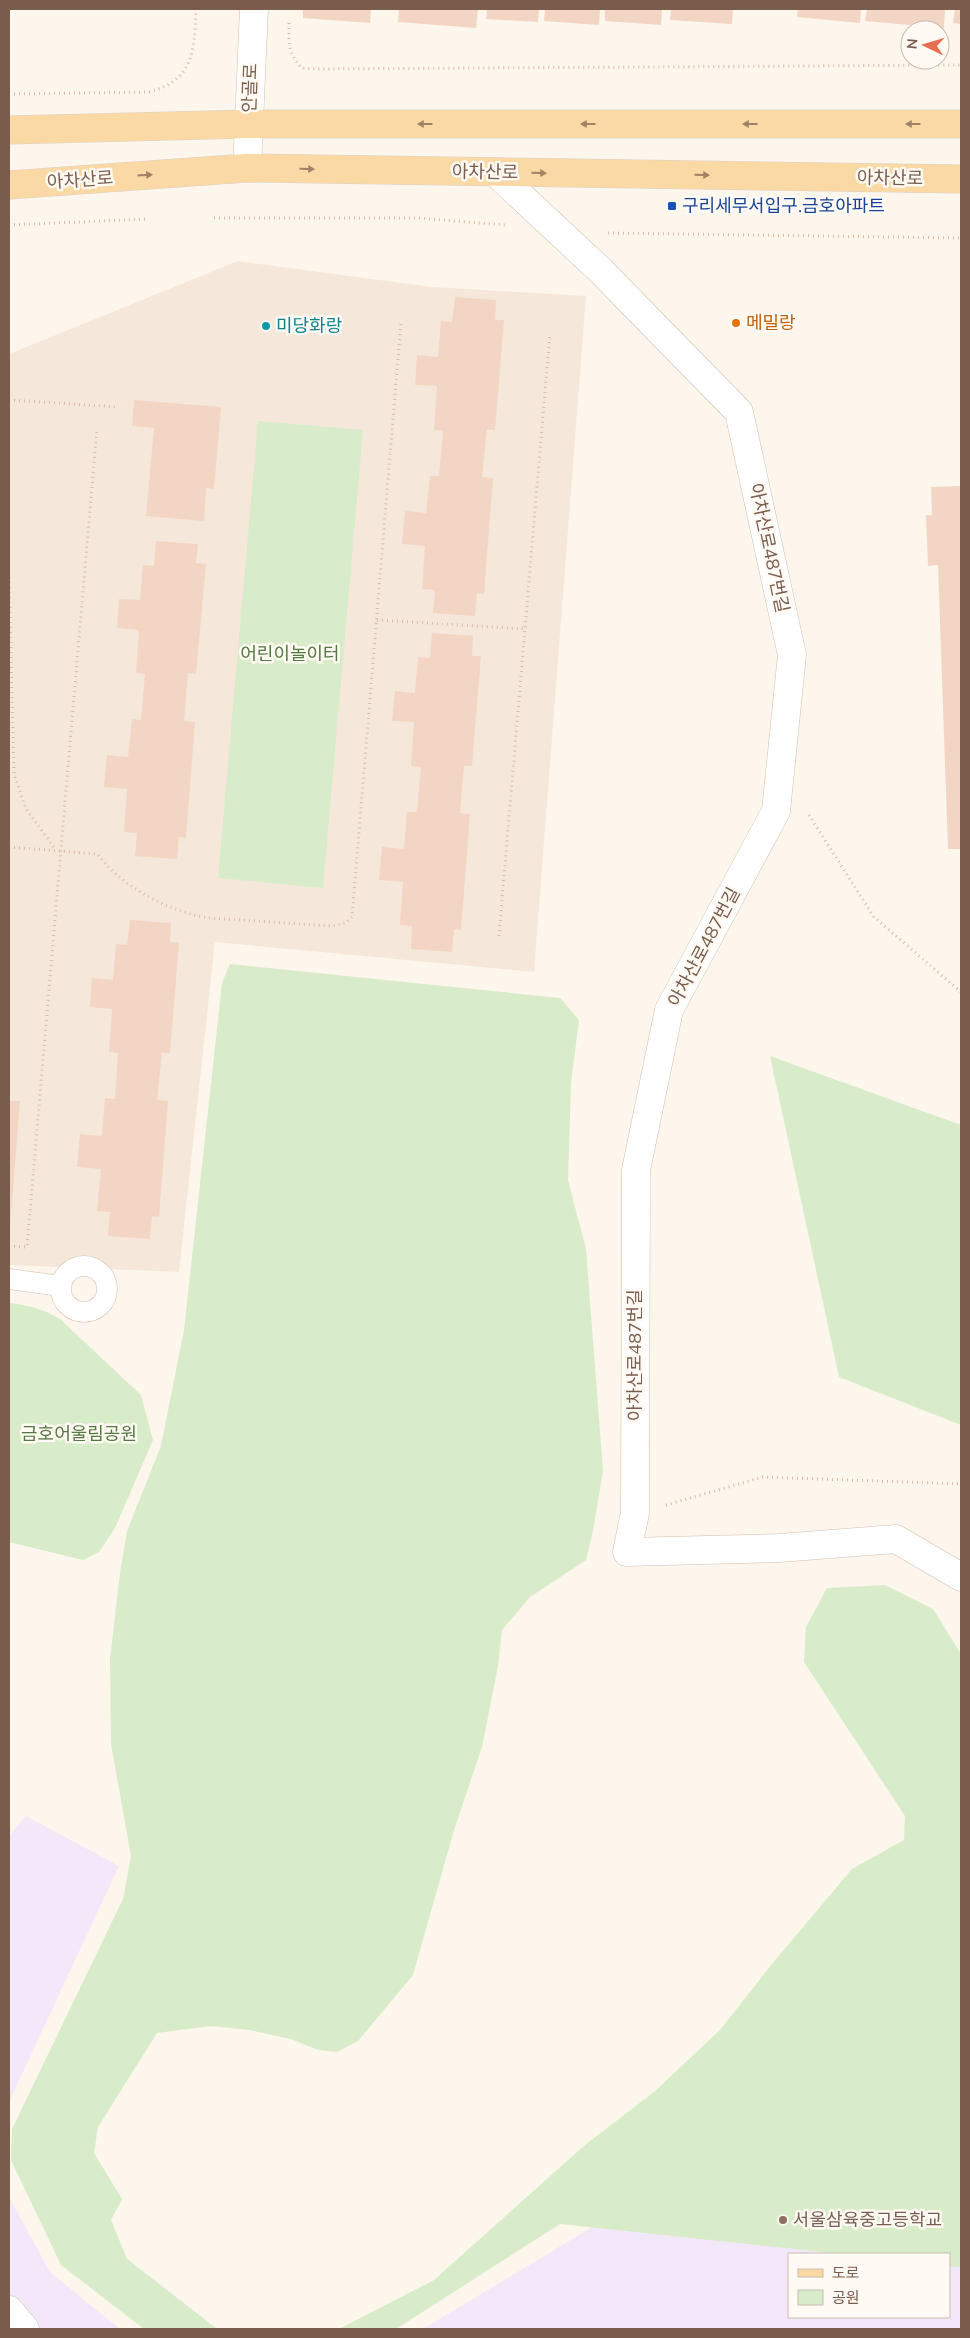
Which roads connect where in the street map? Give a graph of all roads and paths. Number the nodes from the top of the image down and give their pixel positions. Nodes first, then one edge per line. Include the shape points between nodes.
1 (196, 9) edge
2 (254, 9) edge
3 (288, 23) dead end
4 (961, 66) edge
5 (9, 94) edge
6 (249, 124) junction
7 (961, 124) edge
8 (9, 130) edge
9 (247, 168) junction
10 (495, 172) junction
11 (961, 180) edge
12 (9, 185) edge
13 (214, 218) dead end
14 (148, 219) dead end
15 (9, 224) edge
16 (506, 225) dead end
17 (605, 233) dead end
18 (961, 238) edge
19 (401, 322) dead end
20 (550, 333) dead end
21 (9, 400) edge
22 (119, 407) dead end
23 (97, 428) dead end
24 (9, 572) edge
25 (377, 620) junction
26 (526, 629) junction
27 (806, 812) dead end
28 (9, 847) edge
29 (55, 850) junction
30 (61, 850) junction
31 (499, 936) dead end
32 (961, 992) edge
33 (9, 1246) edge
34 (9, 1279) edge
35 (61, 1286) dead end
36 (961, 1484) edge
37 (635, 1513) junction
38 (961, 1577) edge
39 (9, 2310) edge
40 (25, 2329) edge

1 - 5 path via 194,47 187,68 165,88 149,92
2 - 6 street, 안골로
3 - 4 path via 292,57 302,68 312,69
7 -> 6 main road
6 - 8 main road
6 - 9 street, 안골로
9 -> 10 main road, 아차산로
12 -> 9 main road, 아차산로
10 -> 11 main road, 아차산로
10 - 37 street, 아차산로487번길 via 600,270 739,412 792,655 776,811 670,1010 636,1170
13 - 16 path via 418,218
14 - 15 path
17 - 18 path
19 - 25 path
20 - 26 path
21 - 22 path
23 - 30 path
24 - 29 path via 14,774 26,809
25 - 26 path
25 - 30 path via 354,910 346,924 332,926 189,915 138,890 117,875 97,854
26 - 31 path
27 - 32 path via 874,917
28 - 29 path
29 - 30 path
30 - 33 path via 27,1247
34 - 35 lane
36 - 37 path via 763,1477
37 - 38 street, 아차산로487번길 via 627,1552 779,1548 896,1540
39 - 40 street

